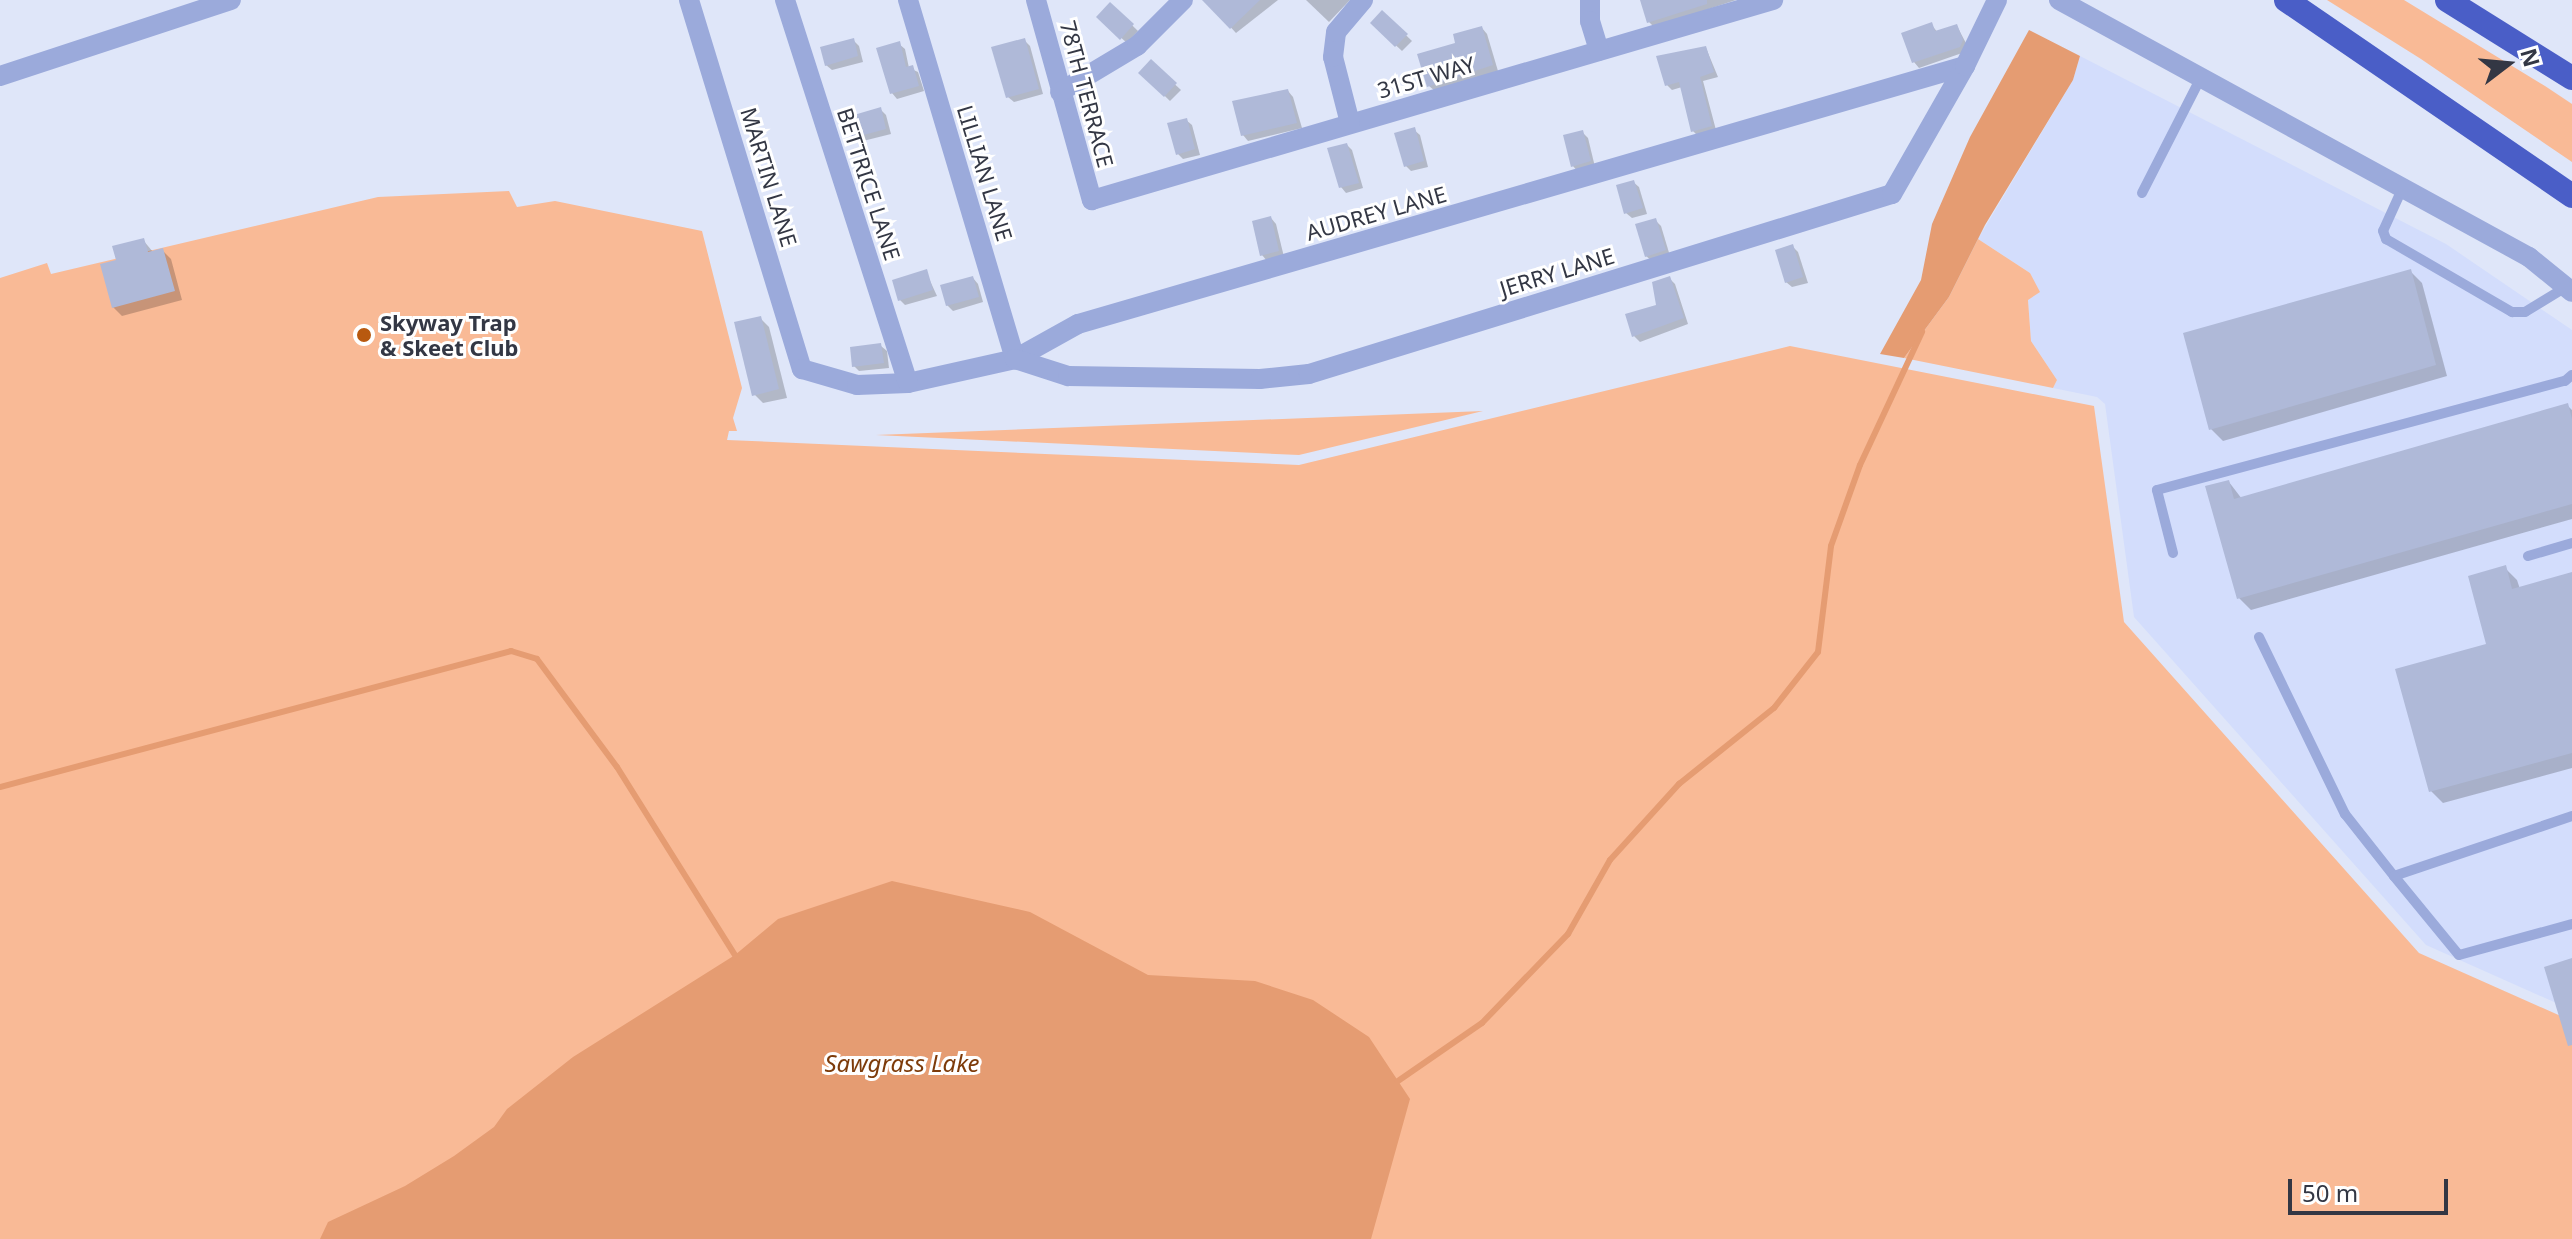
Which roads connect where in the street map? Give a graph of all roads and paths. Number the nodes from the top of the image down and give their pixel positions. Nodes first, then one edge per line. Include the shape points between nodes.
1 (231, 0) edge
2 (689, 0) edge
3 (785, 0) edge
4 (908, 0) edge
5 (1036, 0) edge
6 (1183, 0) edge
7 (1363, 0) edge
8 (1590, 0) edge
9 (1773, 0) edge
10 (1997, 0) edge
11 (2059, 0) edge
12 (2286, 0) edge
13 (2447, 0) edge
14 (1599, 51) junction
15 (1965, 66) junction
16 (0, 76) edge
17 (2201, 77) junction
18 (2572, 78) edge
19 (1060, 92) junction
20 (1350, 123) junction
21 (2403, 187) junction
22 (2142, 193) dead end
23 (2572, 196) edge
24 (1092, 200) joint
25 (2569, 290) edge
26 (1015, 359) junction
27 (802, 369) joint
28 (2572, 376) edge
29 (908, 383) junction
30 (2572, 543) edge
31 (2173, 553) dead end
32 (2528, 556) dead end
33 (2259, 637) dead end
34 (2572, 816) edge
35 (2394, 876) junction
36 (2572, 924) edge

1 - 16 street
2 - 27 street, MARTIN LANE
3 - 29 street, BETTRICE LANE
4 - 26 street, LILLIAN LANE
5 - 19 street, 78TH TERRACE
6 - 19 street via 1137,46
7 - 20 street via 1336,32 1333,57
8 - 14 street
9 - 14 street, 31ST WAY
10 - 15 street, JERRY LANE
11 - 17 street
12 - 23 highway
13 - 18 highway
14 - 20 street, 31ST WAY
15 - 26 street, AUDREY LANE via 1078,324
15 - 26 street, JERRY LANE via 1892,194 1309,374 1260,379 1068,376
17 - 21 street
17 - 22 lane
19 - 24 street, 78TH TERRACE
20 - 24 street, 31ST WAY
21 - 25 street via 2529,257
21 - 25 lane via 2383,231 2386,239 2512,312 2525,312
26 - 29 street, AUDREY LANE
27 - 29 street, AUDREY LANE via 857,385
28 - 31 lane via 2157,490
30 - 32 lane
33 - 35 lane via 2345,814
34 - 35 lane
35 - 36 lane via 2459,955

